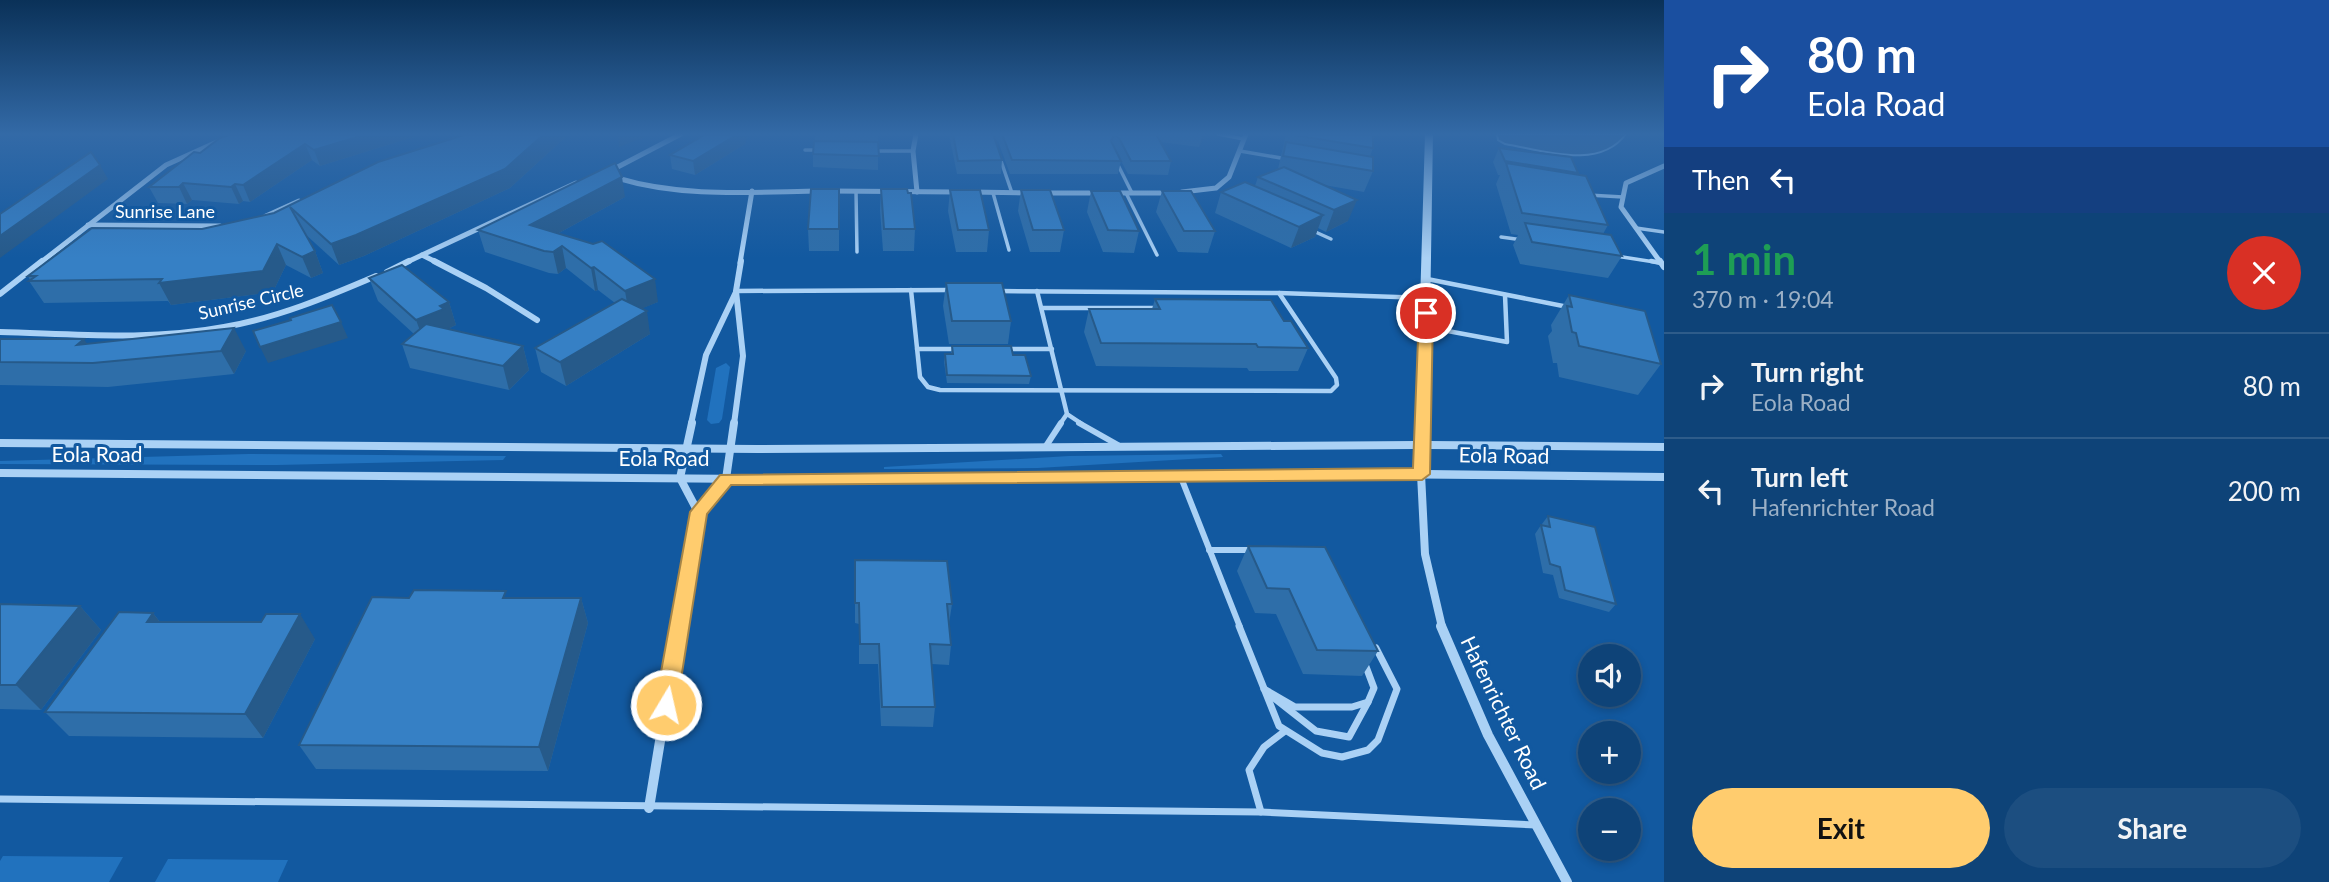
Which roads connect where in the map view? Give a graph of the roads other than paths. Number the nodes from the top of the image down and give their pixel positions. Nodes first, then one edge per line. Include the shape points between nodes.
1 (153, 175) edge
2 (612, 175) edge
3 (915, 175) edge
4 (1006, 175) edge
5 (1121, 175) edge
6 (1229, 175) edge
7 (1428, 175) edge
8 (1644, 175) edge
9 (581, 181) edge
10 (1216, 187) junction
11 (752, 191) junction
12 (856, 191) junction
13 (917, 192) junction
14 (993, 193) junction
15 (1012, 193) junction
16 (1129, 193) junction
17 (1228, 193) edge
18 (1585, 194) edge
19 (1623, 197) junction
20 (303, 199) edge
21 (260, 218) edge
22 (88, 225) junction
23 (224, 225) edge
24 (1636, 228) junction
25 (1308, 229) edge
26 (1664, 232) edge
27 (1501, 237) dead end
28 (1331, 239) dead end
29 (1527, 241) edge
30 (1009, 250) dead end
31 (857, 252) dead end
32 (1607, 254) edge
33 (422, 255) junction
34 (1157, 255) dead end
35 (1663, 265) edge
36 (1427, 279) junction
37 (911, 290) junction
38 (961, 290) edge
39 (736, 291) junction
40 (986, 291) edge
41 (1037, 291) junction
42 (1279, 293) junction
43 (0, 294) edge
44 (1505, 295) junction
45 (1426, 298) junction
46 (1042, 308) junction
47 (1073, 308) junction
48 (1279, 308) edge
49 (1290, 308) junction
50 (1572, 308) edge
51 (1166, 309) edge
52 (1108, 315) edge
53 (537, 320) dead end
54 (1426, 327) junction
55 (0, 332) edge
56 (917, 349) junction
57 (971, 349) edge
58 (998, 349) edge
59 (1052, 349) junction
60 (1062, 390) junction
61 (1067, 414) junction
62 (0, 443) edge
63 (1423, 445) junction
64 (1121, 446) junction
65 (1044, 447) junction
66 (1664, 447) edge
67 (685, 448) junction
68 (730, 449) junction
69 (0, 473) edge
70 (1422, 474) junction
71 (1180, 475) junction
72 (1664, 477) edge
73 (680, 478) junction
74 (726, 479) junction
75 (698, 512) junction
76 (1209, 550) junction
77 (1258, 550) edge
78 (1373, 643) edge
79 (1362, 658) edge
80 (1264, 690) junction
81 (1368, 702) junction
82 (1285, 731) junction
83 (0, 799) edge
84 (649, 808) junction
85 (1261, 812) junction
86 (1536, 825) junction
87 (1567, 882) edge

1 - 22 street
2 - 11 street via 654,188
3 - 13 street
4 - 15 lane
5 - 16 lane
6 - 10 street
7 - 36 street, Hafenrichter Road
8 - 19 street via 1626,183
9 - 33 street, Sunrise Circle
10 - 16 street
10 - 17 lane
11 - 12 street
11 - 39 street
12 - 13 street
12 - 31 lane
13 - 14 street
14 - 15 street
14 - 30 lane
15 - 16 street
16 - 34 lane
18 - 19 lane
19 - 24 street via 1621,207
20 - 21 street
22 - 23 street, Sunrise Lane
22 - 43 street
24 - 26 lane
24 - 35 street
25 - 28 lane
27 - 29 lane
32 - 35 lane
33 - 53 street
33 - 55 street, Sunrise Circle via 298,309 222,327 157,334
36 - 44 lane
36 - 45 street, Hafenrichter Road
37 - 38 lane
37 - 39 lane
37 - 56 lane
39 - 67 street via 706,355
39 - 68 street via 743,356
40 - 41 lane
41 - 42 lane
41 - 46 lane
42 - 45 lane
42 - 49 lane
44 - 50 lane
44 - 54 lane via 1507,342
45 - 54 street, Hafenrichter Road
46 - 47 lane
46 - 59 lane
47 - 51 lane
47 - 52 lane
48 - 49 lane
49 - 60 lane via 1336,378 1331,391
54 - 63 street, Hafenrichter Road
56 - 57 lane
56 - 60 lane via 920,377 928,387
58 - 59 lane
59 - 60 lane
60 - 61 lane
61 - 64 lane
61 - 65 lane
62 - 67 street, Eola Road
63 - 64 street, Eola Road
63 - 66 street, Eola Road
63 - 70 street, Hafenrichter Road
64 - 65 street, Eola Road
65 - 68 street, Eola Road
67 - 68 street, Eola Road
67 - 73 street
68 - 74 street
69 - 73 street, Eola Road
70 - 71 street, Eola Road
70 - 72 street, Eola Road
70 - 86 street, Hafenrichter Road via 1428,578 1440,625 1455,667
71 - 74 street, Eola Road
71 - 76 lane
73 - 74 street, Eola Road
73 - 75 street
74 - 75 street
75 - 84 street
76 - 77 lane
76 - 80 lane
78 - 82 lane via 1397,689 1378,740 1368,750 1342,757 1322,753
79 - 81 lane via 1374,688
80 - 81 lane via 1295,707 1352,707
80 - 81 lane via 1306,726 1328,737 1349,737
80 - 82 lane
82 - 85 lane via 1264,747 1249,770
83 - 84 lane
84 - 85 lane
85 - 86 lane
86 - 87 street, Hafenrichter Road

